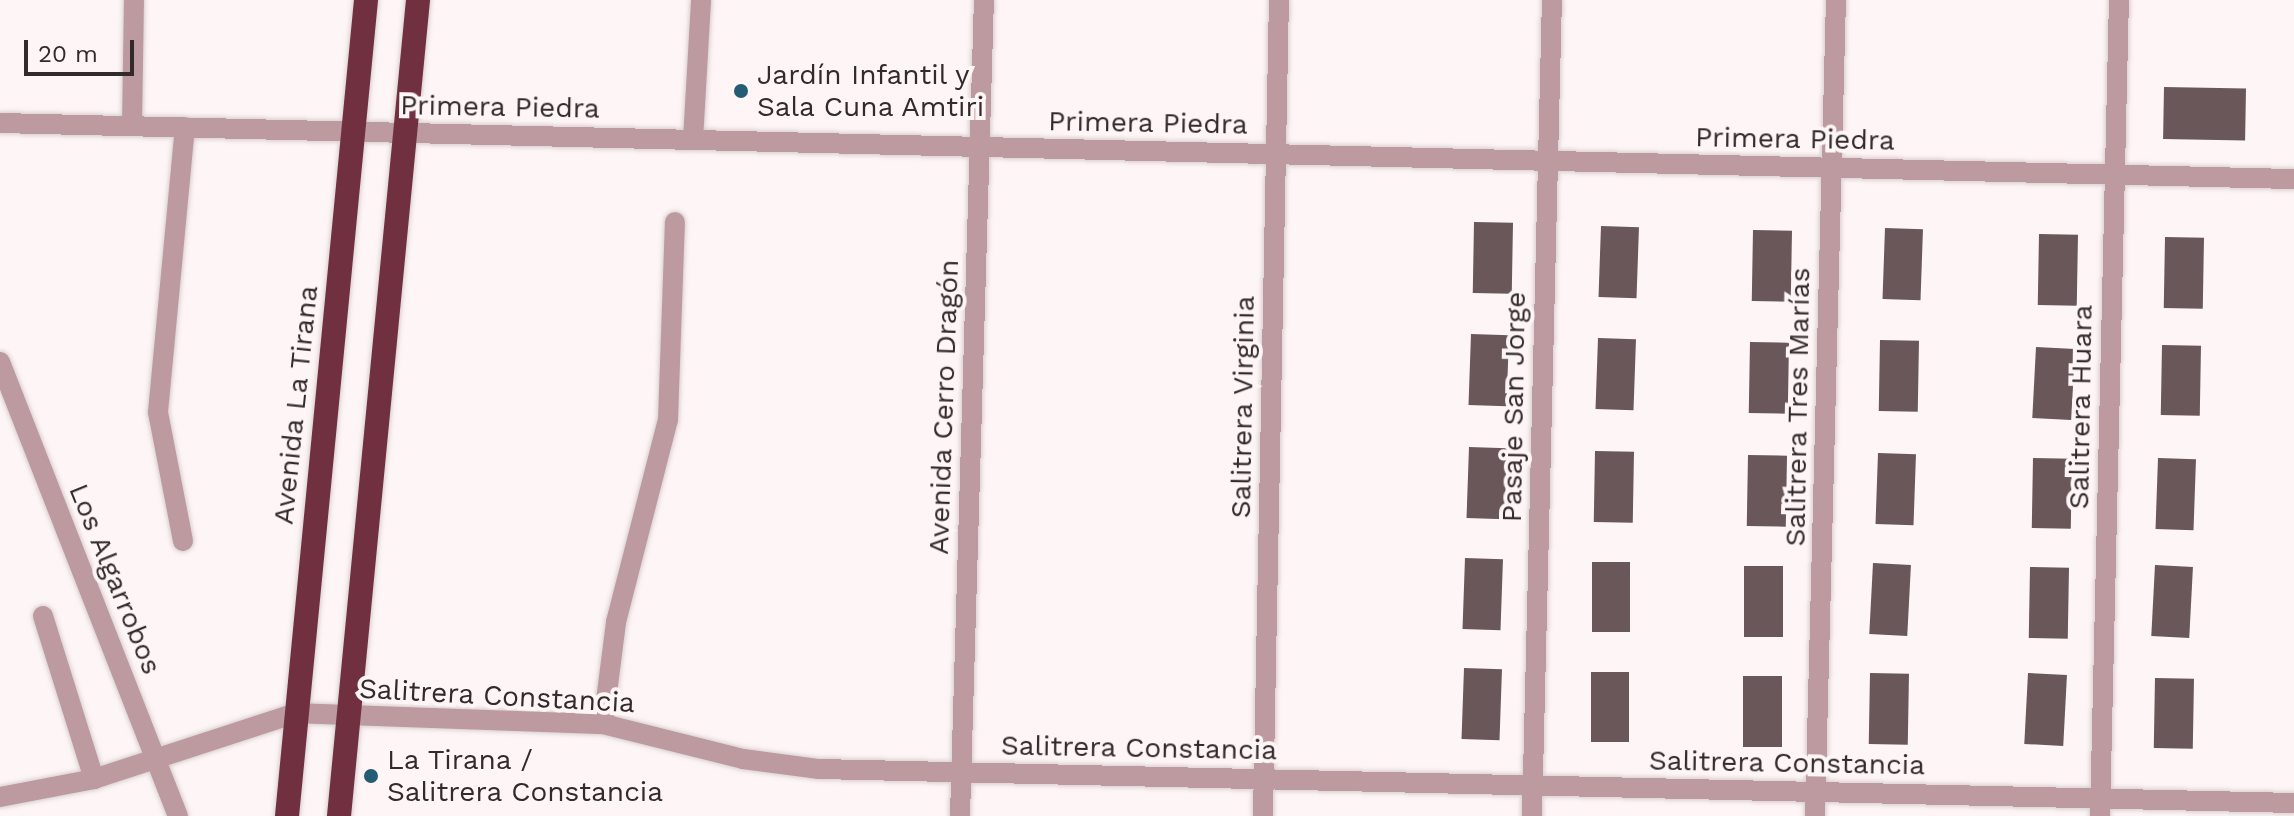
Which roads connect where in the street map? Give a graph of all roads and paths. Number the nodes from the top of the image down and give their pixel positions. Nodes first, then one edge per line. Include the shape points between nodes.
1 (134, 0) edge
2 (366, 0) edge
3 (418, 0) edge
4 (701, 0) edge
5 (984, 0) edge
6 (1279, 0) edge
7 (1552, 0) edge
8 (1836, 0) edge
9 (2119, 0) edge
10 (0, 123) edge
11 (132, 126) junction
12 (185, 127) junction
13 (355, 131) junction
14 (406, 133) junction
15 (693, 140) junction
16 (981, 147) junction
17 (1276, 154) junction
18 (1548, 161) junction
19 (1832, 168) junction
20 (2115, 175) junction
21 (2294, 179) edge
22 (675, 222) dead end
23 (0, 362) edge
24 (183, 541) dead end
25 (43, 616) dead end
26 (296, 713) junction
27 (346, 715) junction
28 (603, 724) junction
29 (156, 759) junction
30 (961, 772) junction
31 (94, 779) junction
32 (1263, 779) junction
33 (1532, 785) junction
34 (1816, 791) junction
35 (0, 797) edge
36 (2294, 803) edge
37 (2100, 807) edge
38 (178, 816) edge
39 (287, 816) edge
40 (339, 816) edge
41 (960, 816) edge
42 (1263, 816) edge
43 (1532, 816) edge
44 (1815, 816) edge

1 - 11 street
2 - 13 highway, Avenida La Tirana
3 - 14 highway
4 - 15 street
5 - 16 street, Avenida Cerro Dragón
6 - 17 street, Salitrera Virginia
7 - 18 street, Pasaje San Jorge
8 - 19 street, Salitrera Tres Marías
9 - 20 street, Salitrera Huara
10 - 11 street, Primera Piedra
11 - 12 street, Primera Piedra
12 - 13 street, Primera Piedra
12 - 24 street via 158,412
13 - 14 street, Primera Piedra
13 - 26 highway, Avenida La Tirana
14 - 15 street, Primera Piedra
14 - 27 highway
15 - 16 street, Primera Piedra
16 - 17 street, Primera Piedra
16 - 30 street, Avenida Cerro Dragón
17 - 18 street, Primera Piedra
17 - 32 street, Salitrera Virginia
18 - 19 street, Primera Piedra
18 - 33 street, Pasaje San Jorge
19 - 20 street, Primera Piedra
19 - 34 street, Salitrera Tres Marías
20 - 21 street, Primera Piedra
20 - 37 street, Salitrera Huara
22 - 28 street via 668,420 616,622
23 - 29 street, Los Algarrobos
25 - 31 street
26 - 27 street, Salitrera Constancia
26 - 29 street, Salitrera Constancia
26 - 39 highway, Avenida La Tirana
27 - 28 street, Salitrera Constancia
27 - 40 highway
28 - 30 street, Salitrera Constancia via 780,766
29 - 31 street, Salitrera Constancia
29 - 38 street, Los Algarrobos
30 - 32 street, Salitrera Constancia
30 - 41 street, Avenida Cerro Dragón
31 - 35 street, Salitrera Constancia
32 - 33 street, Salitrera Constancia
32 - 42 street, Salitrera Virginia
33 - 34 street, Salitrera Constancia
33 - 43 street, Pasaje San Jorge
34 - 37 street, Salitrera Constancia
34 - 44 street, Salitrera Tres Marías
36 - 37 street, Salitrera Constancia

